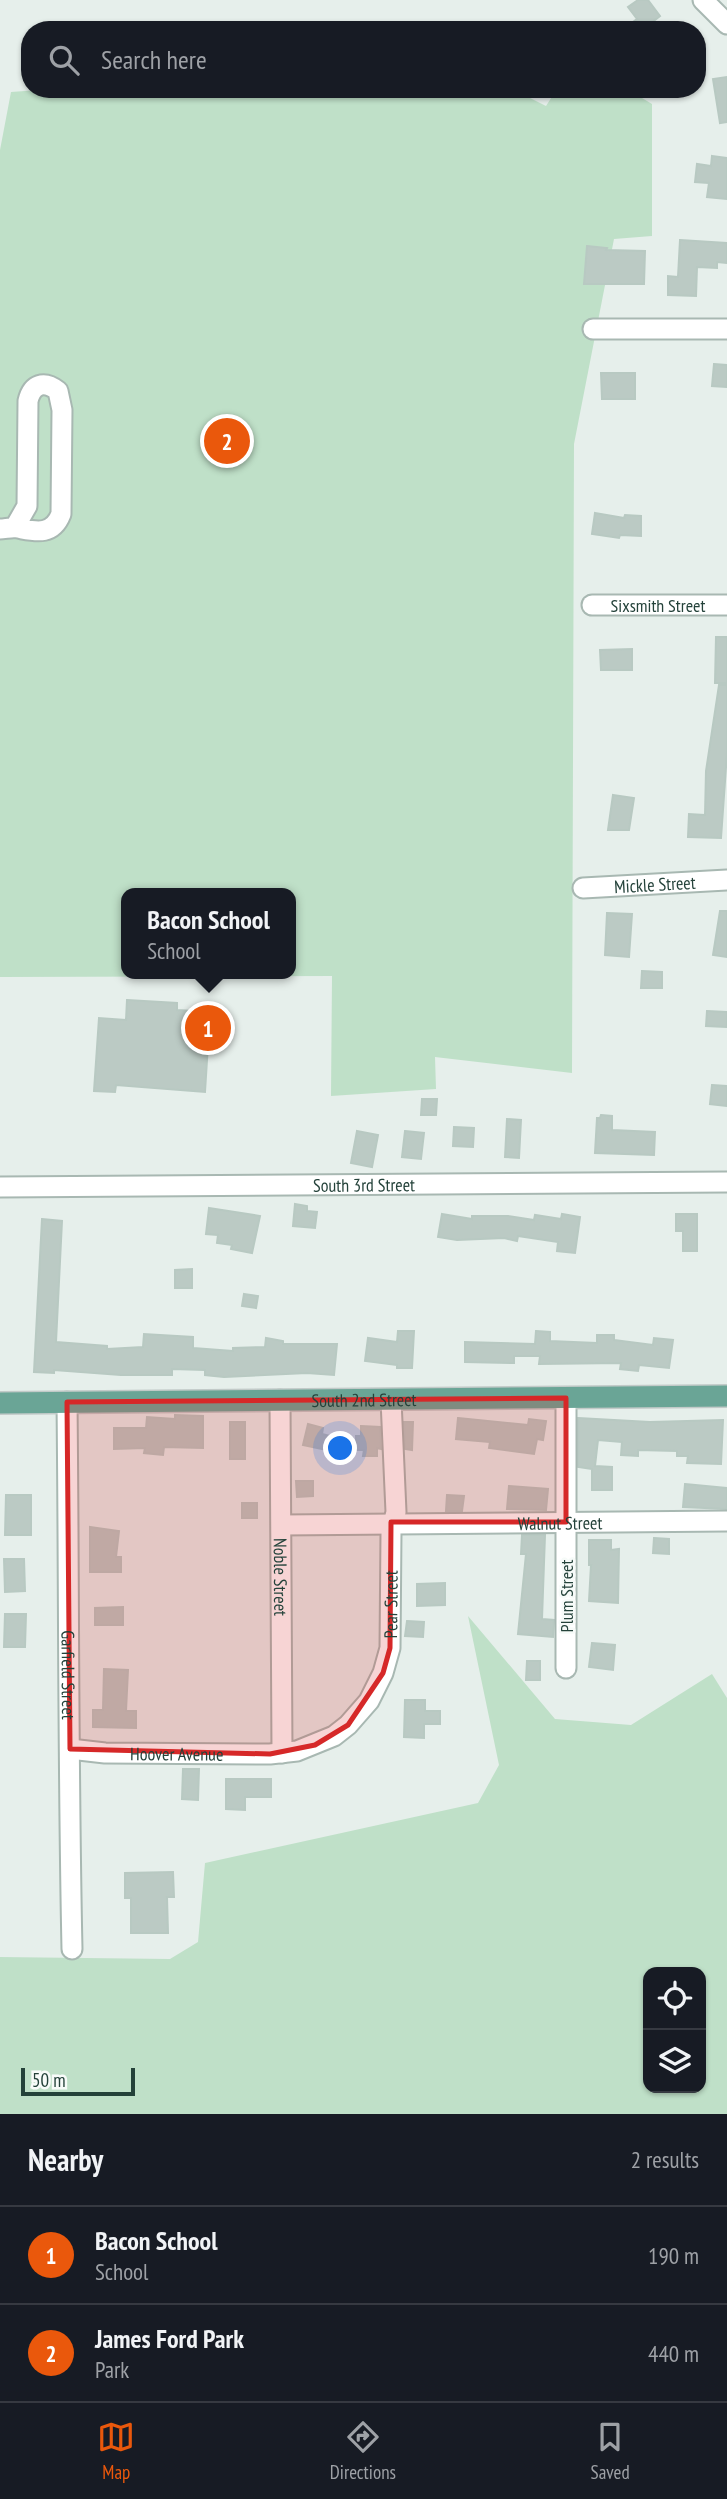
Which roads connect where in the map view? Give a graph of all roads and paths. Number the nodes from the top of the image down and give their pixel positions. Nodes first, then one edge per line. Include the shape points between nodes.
1 (703, 0) edge
2 (727, 23) edge
3 (727, 328) edge
4 (593, 329) dead end
5 (8, 528) edge
6 (592, 605) dead end
7 (727, 605) edge
8 (727, 880) edge
9 (583, 888) dead end
10 (727, 1182) edge
11 (0, 1186) edge
12 (727, 1396) edge
13 (566, 1398) junction
14 (280, 1400) junction
15 (391, 1400) junction
16 (67, 1402) junction
17 (0, 1403) edge
18 (727, 1521) edge
19 (393, 1522) junction
20 (566, 1522) junction
21 (282, 1525) junction
22 (566, 1668) dead end
23 (70, 1749) junction
24 (282, 1753) junction
25 (72, 1949) dead end

1 - 2 street
3 - 4 street
5 - 5 street via 27,506 30,392 43,384 52,386 58,390 62,410 61,514 58,522 42,531
6 - 7 street, Sixsmith Street
8 - 9 street, Mickle Street
10 - 11 street, South 3rd Street
12 - 13 main road, South 2nd Street
13 - 15 main road, South 2nd Street
13 - 20 street, Plum Street
14 - 15 main road, South 2nd Street
14 - 16 main road, South 2nd Street
14 - 21 street, Noble Street
15 - 19 street, Pear Street
16 - 17 main road, South 2nd Street
16 - 23 street, Garfield Street
18 - 20 street, Walnut Street
19 - 20 street, Walnut Street
19 - 21 street, Walnut Street
19 - 24 street, Pear Street via 390,1648 377,1688 334,1736
20 - 22 street, Plum Street
21 - 24 street, Noble Street
23 - 24 street, Hoover Avenue
23 - 25 street, Garfield Street

